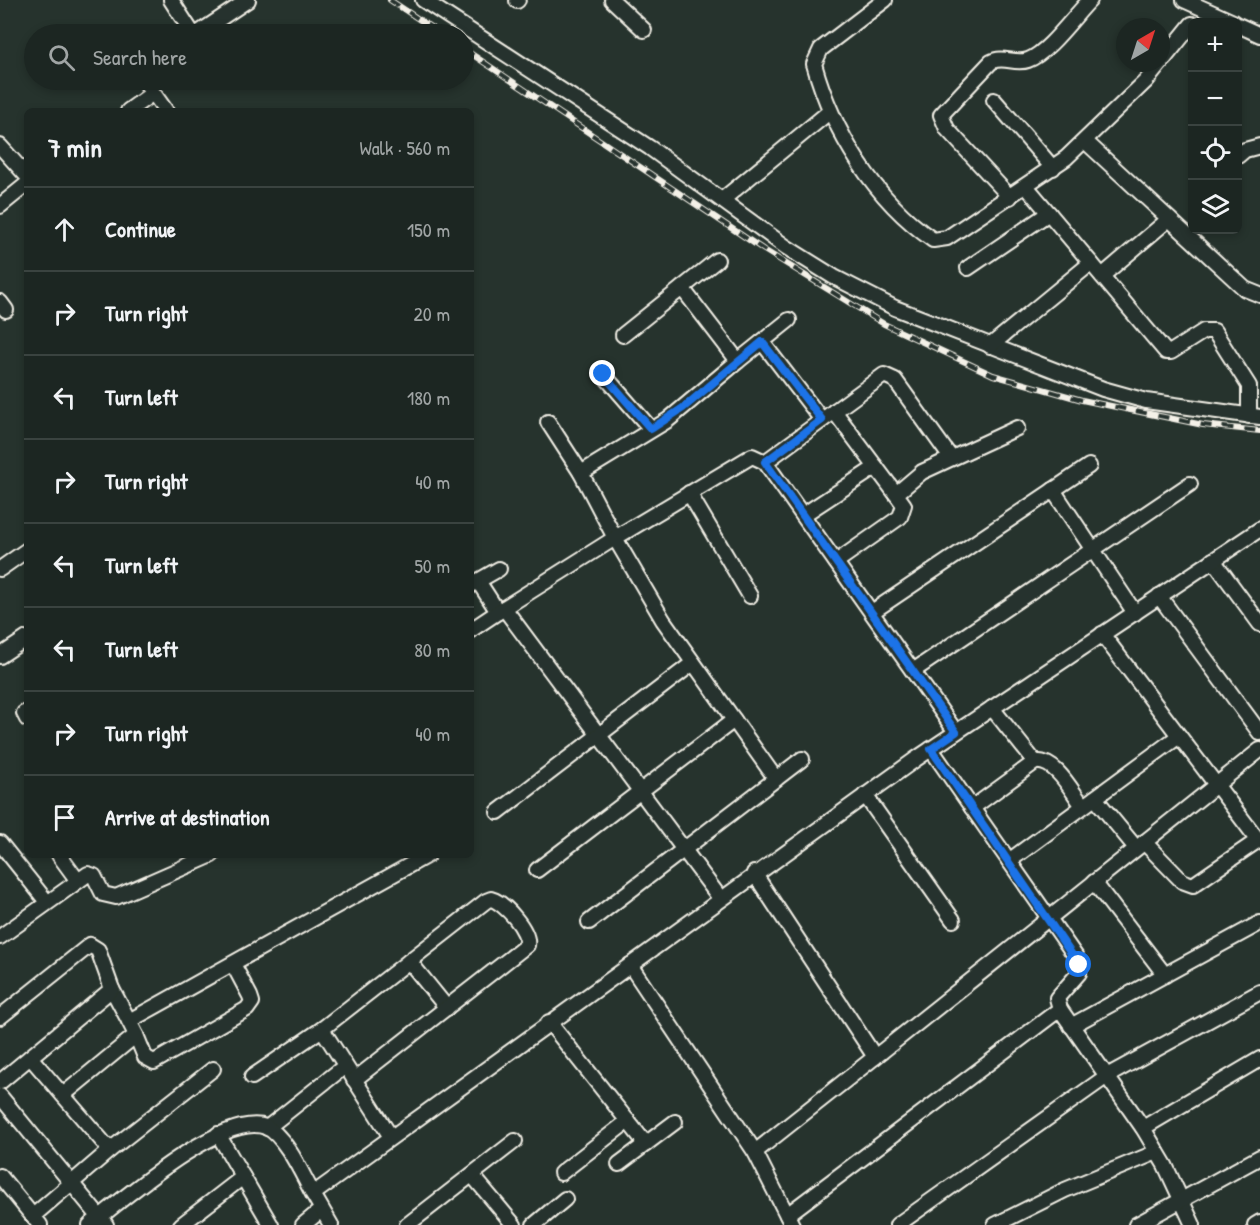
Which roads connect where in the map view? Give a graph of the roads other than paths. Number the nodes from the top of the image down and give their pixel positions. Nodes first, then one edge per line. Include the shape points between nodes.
1 (171, 0) edge
2 (248, 0) edge
3 (423, 0) edge
4 (612, 0) edge
5 (885, 0) edge
6 (1090, 0) edge
7 (1185, 0) edge
8 (1204, 9) junction
9 (1197, 18) edge
10 (1224, 18) edge
11 (193, 24) edge
12 (214, 24) edge
13 (460, 24) edge
14 (1242, 27) edge
15 (1188, 29) edge
16 (644, 30) dead end
17 (474, 33) edge
18 (1260, 35) edge
19 (151, 90) edge
20 (153, 93) junction
21 (994, 100) dead end
22 (132, 108) edge
23 (164, 108) edge
24 (829, 112) junction
25 (1085, 141) junction
26 (0, 146) edge
27 (1260, 146) edge
28 (1242, 153) edge
29 (1053, 168) junction
30 (24, 173) edge
31 (24, 186) edge
32 (1026, 186) junction
33 (1010, 197) junction
34 (722, 200) junction
35 (0, 206) edge
36 (1048, 213) junction
37 (1169, 219) junction
38 (717, 260) dead end
39 (1091, 263) junction
40 (968, 268) dead end
41 (1102, 276) junction
42 (682, 288) junction
43 (1260, 295) edge
44 (789, 320) dead end
45 (623, 335) dead end
46 (762, 342) junction
47 (990, 346) junction
48 (738, 361) junction
49 (603, 374) dead end
50 (834, 411) junction
51 (1254, 416) edge
52 (822, 420) junction
53 (548, 422) dead end
54 (1017, 428) dead end
55 (651, 429) junction
56 (951, 458) junction
57 (765, 462) junction
58 (1089, 466) dead end
59 (876, 467) junction
60 (581, 473) junction
61 (1190, 484) dead end
62 (1053, 490) junction
63 (689, 493) junction
64 (896, 494) junction
65 (803, 515) junction
66 (1260, 529) edge
67 (615, 538) junction
68 (1093, 549) junction
69 (24, 552) edge
70 (1213, 560) junction
71 (836, 562) junction
72 (499, 568) dead end
73 (0, 569) edge
74 (474, 583) edge
75 (750, 596) dead end
76 (1160, 596) junction
77 (501, 610) junction
78 (872, 612) junction
79 (1134, 613) junction
80 (1260, 624) edge
81 (474, 628) edge
82 (1102, 634) junction
83 (24, 640) edge
84 (0, 656) edge
85 (693, 663) junction
86 (913, 671) junction
87 (992, 708) junction
88 (734, 720) junction
89 (956, 732) junction
90 (1260, 733) edge
91 (598, 736) junction
92 (1179, 736) junction
93 (931, 749) junction
94 (1260, 750) edge
95 (802, 759) dead end
96 (1035, 762) junction
97 (776, 779) junction
98 (1216, 785) junction
99 (640, 792) junction
100 (865, 795) junction
101 (1089, 802) junction
102 (972, 808) junction
103 (498, 812) dead end
104 (1259, 840) edge
105 (0, 843) edge
106 (1140, 845) junction
107 (683, 850) junction
108 (61, 858) edge
109 (205, 858) edge
110 (423, 858) edge
111 (5, 859) edge
112 (1009, 861) junction
113 (537, 870) dead end
114 (754, 873) junction
115 (78, 881) junction
116 (1094, 882) junction
117 (720, 898) junction
118 (47, 902) junction
119 (1048, 918) junction
120 (953, 920) dead end
121 (589, 922) dead end
122 (1260, 923) edge
123 (0, 937) edge
124 (409, 961) junction
125 (232, 964) junction
126 (630, 965) junction
127 (1165, 975) junction
128 (112, 989) junction
129 (1260, 992) edge
130 (447, 1008) junction
131 (1060, 1009) junction
132 (0, 1017) edge
133 (129, 1020) junction
134 (549, 1022) junction
135 (1071, 1026) junction
136 (322, 1029) junction
137 (136, 1035) junction
138 (30, 1057) junction
139 (874, 1057) junction
140 (1260, 1059) edge
141 (345, 1066) junction
142 (213, 1069) dead end
143 (1107, 1076) junction
144 (252, 1077) dead end
145 (354, 1080) junction
146 (0, 1082) edge
147 (63, 1095) junction
148 (0, 1096) edge
149 (628, 1122) junction
150 (675, 1122) dead end
151 (267, 1128) junction
152 (1143, 1128) junction
153 (218, 1134) junction
154 (391, 1137) junction
155 (515, 1141) dead end
156 (646, 1144) junction
157 (110, 1149) junction
158 (755, 1152) junction
159 (1157, 1152) junction
160 (1260, 1157) edge
161 (619, 1164) dead end
162 (561, 1173) dead end
163 (472, 1175) junction
164 (243, 1177) junction
165 (1, 1180) edge
166 (72, 1184) junction
167 (313, 1194) junction
168 (565, 1199) dead end
169 (1182, 1201) junction
170 (321, 1210) junction
171 (790, 1220) edge
172 (37, 1221) edge
173 (99, 1222) edge
174 (1260, 1222) edge
175 (181, 1225) edge
176 (271, 1225) edge
177 (303, 1225) edge
178 (331, 1225) edge
179 (407, 1225) edge
180 (514, 1225) edge
181 (534, 1225) edge
182 (897, 1225) edge
183 (995, 1225) edge
184 (1136, 1225) edge
185 (1194, 1225) edge
186 (1255, 1225) edge

1 - 11 street
2 - 12 street
3 - 13 street
4 - 16 street
5 - 24 street via 815,57
6 - 33 street via 1039,54 1020,63 1002,58 991,62 941,115 947,129
7 - 8 street
8 - 9 street
8 - 10 street
14 - 18 street
15 - 25 street via 1158,68
17 - 34 street
19 - 20 street
20 - 22 street
20 - 23 street
21 - 29 street
24 - 33 street via 876,186 933,240 947,238
24 - 34 street
25 - 29 street
25 - 37 street
26 - 30 street
27 - 28 street
29 - 32 street
31 - 35 street
32 - 33 street
32 - 36 street
34 - 47 street via 834,277 895,308
36 - 39 street
36 - 40 street
37 - 41 street
37 - 43 street via 1245,289
38 - 42 street
39 - 41 street
39 - 47 street
41 - 51 street via 1166,352 1204,331 1214,331 1249,386
42 - 45 street
42 - 48 street
44 - 46 street
46 - 48 street
46 - 52 street
47 - 51 street via 1146,401
48 - 55 street via 683,408
49 - 55 street
50 - 52 street
50 - 56 street via 878,378 891,376
50 - 59 street
52 - 57 street
53 - 60 street
54 - 56 street
55 - 60 street
56 - 64 street via 913,478
57 - 63 street via 759,457 745,458
57 - 65 street
58 - 62 street
59 - 64 street
59 - 65 street
60 - 67 street
61 - 68 street
62 - 68 street
62 - 78 street
63 - 67 street
63 - 75 street
64 - 71 street via 904,505 900,517
65 - 71 street
66 - 70 street
67 - 77 street
67 - 85 street
68 - 79 street
68 - 86 street
69 - 73 street
70 - 76 street
70 - 80 street
71 - 78 street
72 - 74 street
74 - 77 street
76 - 79 street
76 - 90 street
77 - 81 street
77 - 91 street
78 - 86 street
79 - 82 street
82 - 87 street
82 - 92 street
83 - 84 street
85 - 88 street
85 - 91 street
86 - 89 street
87 - 89 street
87 - 96 street
88 - 97 street
88 - 99 street
89 - 93 street
91 - 99 street
91 - 103 street
92 - 98 street
92 - 101 street
93 - 100 street
93 - 102 street
94 - 98 street
95 - 97 street
96 - 101 street via 1042,760 1052,766
96 - 102 street
97 - 107 street
98 - 104 street
98 - 106 street
99 - 107 street
99 - 113 street
100 - 114 street
100 - 120 street
101 - 106 street
101 - 112 street
102 - 112 street
104 - 106 street via 1193,885 1182,881
105 - 111 street
106 - 116 street
107 - 117 street
107 - 121 street
108 - 115 street
109 - 115 street via 116,897 104,894 94,876 88,874
110 - 125 street
111 - 118 street
112 - 119 street
114 - 117 street
114 - 139 street
115 - 118 street
116 - 119 street
116 - 127 street
117 - 126 street
118 - 123 street
119 - 131 street via 1079,965 1079,973 1058,998
119 - 139 street
122 - 127 street
124 - 130 street
124 - 130 street via 486,901 502,904 525,933 527,945
124 - 136 street
125 - 133 street
125 - 137 street via 250,996 252,1002 247,1009 154,1062 145,1057
126 - 134 street
126 - 158 street
127 - 135 street
128 - 132 street via 98,950 90,945
128 - 133 street
128 - 138 street
129 - 143 street
130 - 145 street
131 - 135 street
131 - 171 street
133 - 137 street
134 - 149 street
134 - 154 street
135 - 143 street
136 - 141 street
136 - 144 street
137 - 147 street
138 - 146 street
138 - 147 street
139 - 158 street
140 - 152 street
141 - 145 street
141 - 151 street
142 - 157 street
143 - 152 street
143 - 182 street
145 - 154 street
147 - 157 street
148 - 166 street
149 - 156 street
149 - 162 street
150 - 156 street
151 - 153 street via 242,1127
151 - 167 street via 282,1142
152 - 159 street
153 - 164 street
153 - 173 street via 200,1142
154 - 167 street
155 - 163 street
156 - 161 street
157 - 166 street
158 - 171 street
159 - 169 street
159 - 183 street via 1065,1190
160 - 169 street
163 - 179 street
163 - 180 street
164 - 175 street
164 - 176 street
165 - 172 street
166 - 172 street
166 - 173 street
167 - 170 street
168 - 181 street
169 - 184 street
169 - 185 street
170 - 177 street
170 - 178 street
174 - 186 street

